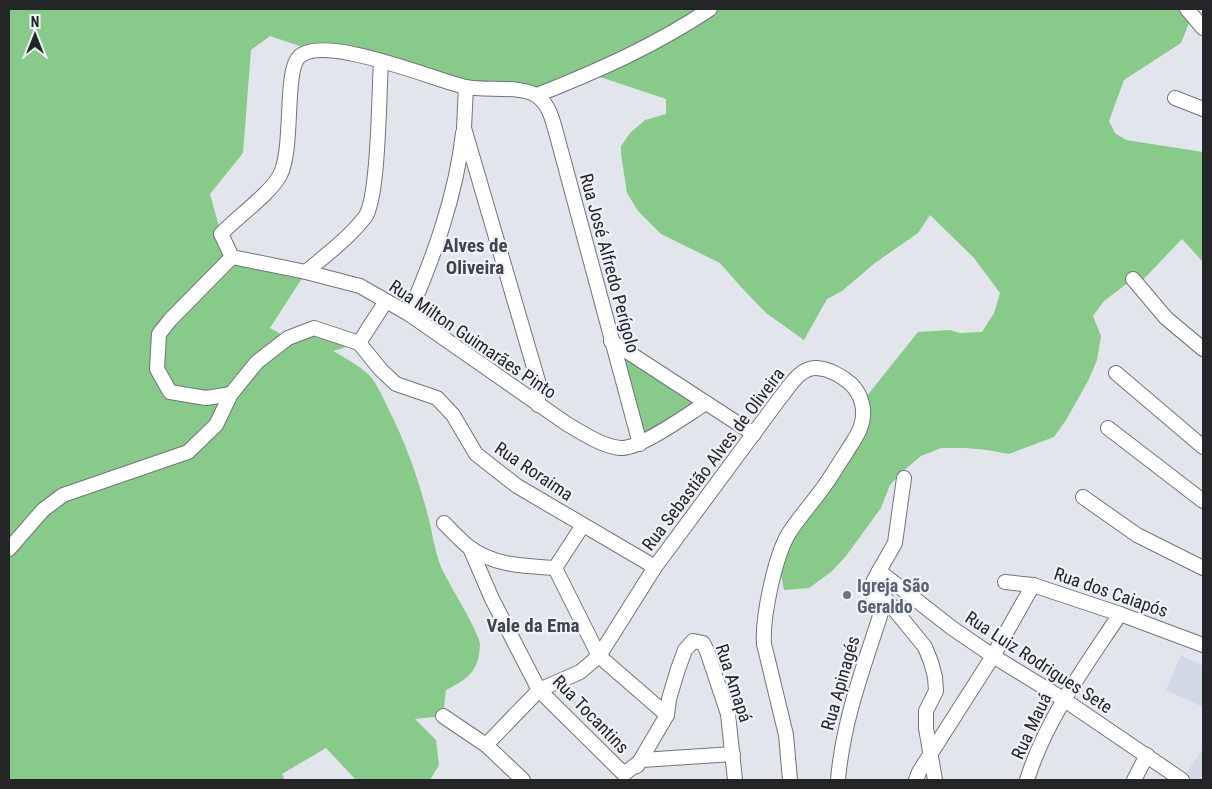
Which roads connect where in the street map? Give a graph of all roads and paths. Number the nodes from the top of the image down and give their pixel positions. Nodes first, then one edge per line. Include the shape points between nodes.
1 (710, 9) edge
2 (1187, 9) edge
3 (1203, 28) edge
4 (381, 61) junction
5 (466, 87) junction
6 (537, 95) junction
7 (1175, 98) dead end
8 (1203, 109) edge
9 (464, 128) junction
10 (232, 257) junction
11 (306, 272) junction
12 (1133, 279) dead end
13 (386, 301) junction
14 (409, 314) junction
15 (611, 341) junction
16 (360, 343) junction
17 (1203, 350) edge
18 (1116, 373) dead end
19 (231, 394) junction
20 (706, 403) junction
21 (538, 405) junction
22 (1108, 428) dead end
23 (754, 434) junction
24 (640, 444) junction
25 (1203, 447) edge
26 (904, 478) dead end
27 (1083, 497) dead end
28 (1203, 501) edge
29 (444, 523) dead end
30 (583, 525) junction
31 (470, 548) junction
32 (9, 549) edge
33 (555, 568) junction
34 (655, 568) junction
35 (1203, 568) edge
36 (879, 572) junction
37 (1006, 582) dead end
38 (1033, 585) junction
39 (1120, 614) junction
40 (1203, 645) edge
41 (599, 656) junction
42 (993, 656) junction
43 (539, 690) junction
44 (1063, 700) junction
45 (443, 716) dead end
46 (667, 716) junction
47 (486, 745) junction
48 (733, 754) junction
49 (1147, 755) junction
50 (930, 756) junction
51 (642, 760) junction
52 (523, 780) edge
53 (626, 780) edge
54 (735, 780) edge
55 (790, 780) edge
56 (838, 780) edge
57 (916, 780) edge
58 (936, 780) edge
59 (1027, 780) edge
60 (1134, 780) edge
61 (1182, 780) edge

1 - 6 street via 643,49
2 - 3 street
4 - 5 street
4 - 10 street via 311,50 299,56 291,77 288,142 280,177 221,234
4 - 11 street via 372,200 360,223
5 - 6 street via 527,91
5 - 9 street
6 - 15 street, Rua José Alfredo Perígolo via 549,111 557,136
7 - 8 street
9 - 14 street via 454,190
9 - 21 street via 538,381
10 - 11 street, Rua Milton Guimarães Pinto
10 - 19 street via 159,334 157,369 170,392 206,398
11 - 13 street, Rua Milton Guimarães Pinto via 360,286
12 - 17 street via 1166,318
13 - 14 street, Rua Milton Guimarães Pinto
13 - 16 street
14 - 21 street, Rua Milton Guimarães Pinto
15 - 20 street
15 - 24 street, Rua José Alfredo Perígolo
16 - 19 street via 314,328 288,338 258,362
16 - 30 street, Rua Roraima via 396,384 437,398 453,415 476,454 517,486
18 - 25 street
19 - 32 street via 216,425 188,452 63,495 43,510
20 - 23 street
20 - 24 street, Rua Milton Guimarães Pinto
21 - 24 street, Rua Milton Guimarães Pinto via 593,439 621,448
22 - 28 street
23 - 34 street, Rua Sebastião Alves de Oliveira
23 - 55 street, Rua Sebastião Alves de Oliveira via 798,376 811,368 829,371 848,381 862,402 863,419 855,438 788,534 769,600 764,644 786,735
26 - 36 street via 895,542
27 - 35 street via 1137,535
29 - 31 street
30 - 33 street
30 - 34 street, Rua Roraima
31 - 33 street via 494,561
31 - 43 street, Rua Tocantins via 492,599
33 - 41 street
34 - 41 street, Rua Sebastião Alves de Oliveira
36 - 42 street, Rua Luiz Rodrigues Sete
36 - 50 street via 878,581 885,598 925,647 931,662 936,691 926,711
36 - 56 street, Rua Apinagés via 872,582 874,601 881,613 846,723
37 - 38 street, Rua dos Caiapós
38 - 39 street, Rua dos Caiapós
38 - 42 street
39 - 40 street, Rua dos Caiapós
39 - 44 street, Rua Mauá
41 - 43 street, Rua Sebastião Alves de Oliveira via 580,672
41 - 46 street
42 - 44 street, Rua Luiz Rodrigues Sete
42 - 50 street
43 - 47 street
43 - 51 street, Rua Tocantins via 624,774
44 - 49 street, Rua Luiz Rodrigues Sete
44 - 59 street, Rua Mauá
45 - 47 street
46 - 48 street, Rua Amapá via 685,650 694,641 703,643 728,714
46 - 51 street, Rua Amapá
47 - 52 street
48 - 51 street, Rua Tocantins
48 - 54 street, Rua Amapá
49 - 60 street
49 - 61 street, Rua Luiz Rodrigues Sete
50 - 57 street
50 - 58 street
51 - 53 street, Rua Amapá

